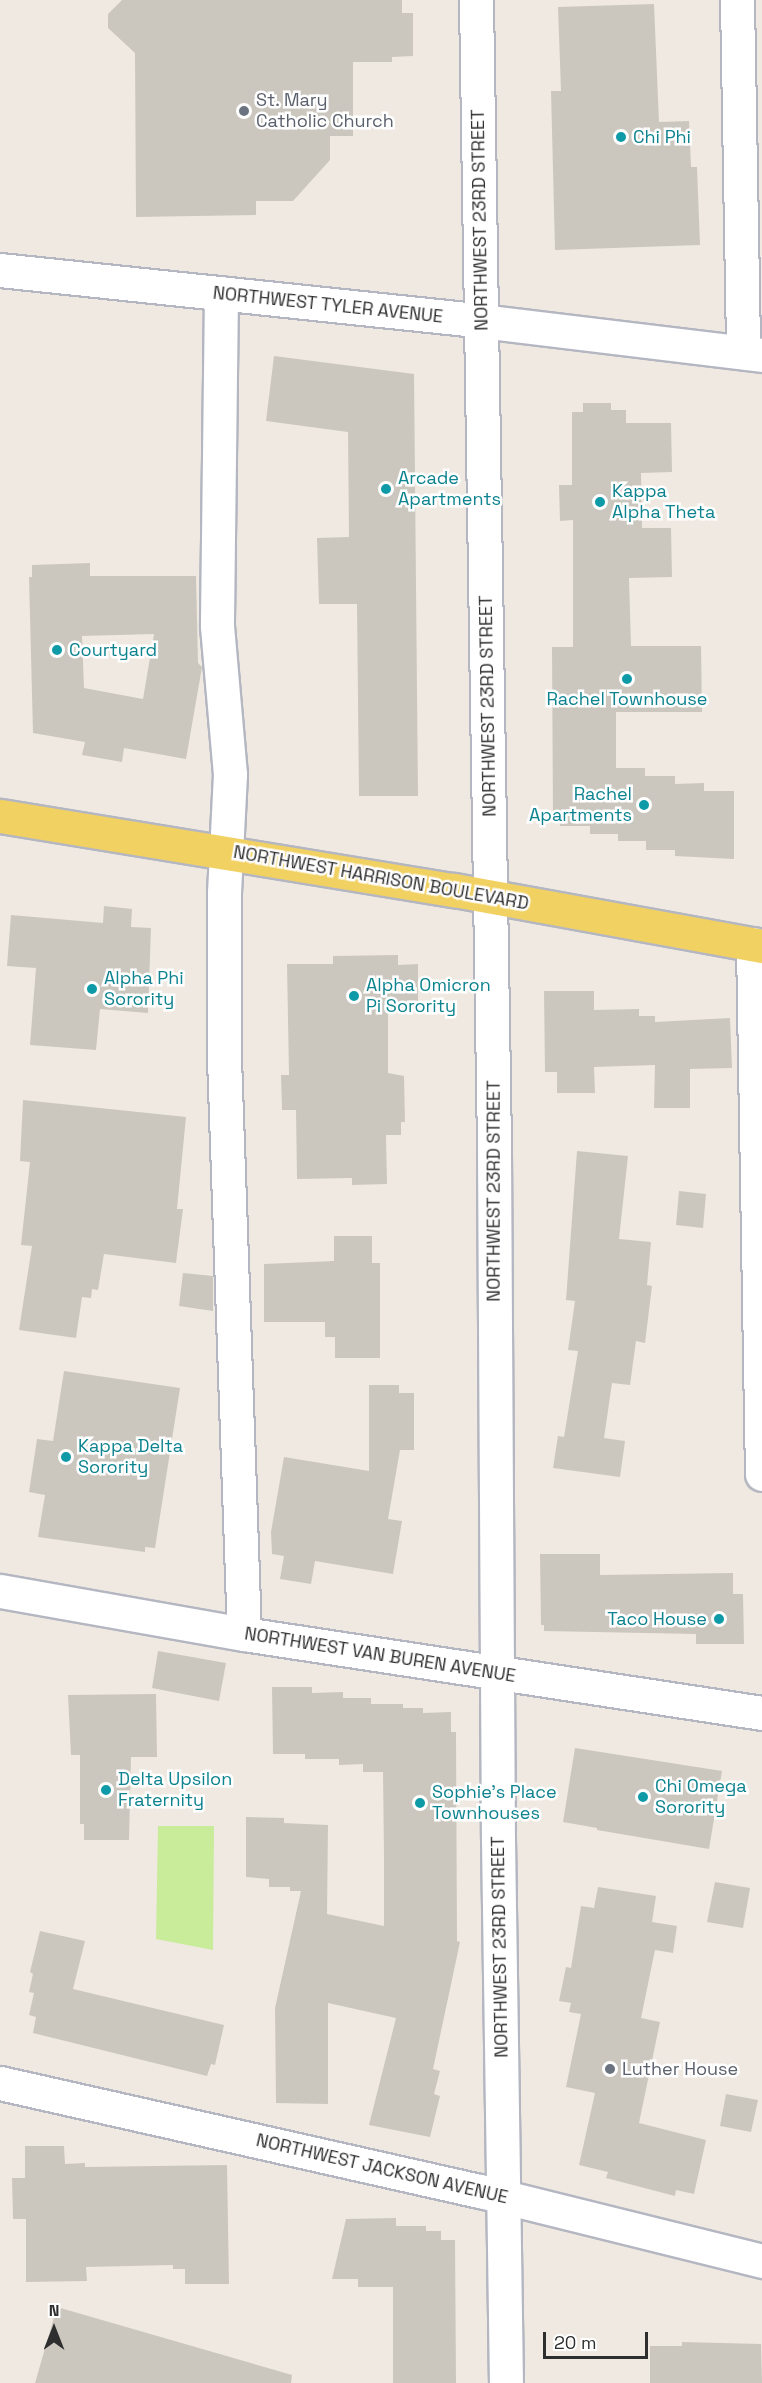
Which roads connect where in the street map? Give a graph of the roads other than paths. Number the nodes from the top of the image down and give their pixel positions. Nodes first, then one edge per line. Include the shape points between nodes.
1 (476, 0) edge
2 (736, 0) edge
3 (0, 270) edge
4 (221, 294) junction
5 (482, 321) junction
6 (752, 354) edge
7 (0, 816) edge
8 (227, 851) junction
9 (490, 896) junction
10 (758, 945) edge
11 (762, 1474) edge
12 (0, 1591) edge
13 (244, 1634) junction
14 (497, 1673) junction
15 (762, 1713) edge
16 (0, 2083) edge
17 (505, 2197) junction
18 (762, 2261) edge
19 (507, 2383) edge

1 - 5 street, NORTHWEST 23RD STREET
2 - 6 street
3 - 4 street, NORTHWEST TYLER AVENUE
4 - 5 street, NORTHWEST TYLER AVENUE
4 - 8 street via 217,626 230,774
5 - 6 street, NORTHWEST TYLER AVENUE
5 - 9 street, NORTHWEST 23RD STREET
7 - 8 main road, NORTHWEST HARRISON BOULEVARD
8 - 9 main road, NORTHWEST HARRISON BOULEVARD
8 - 13 street via 224,1058
9 - 10 main road, NORTHWEST HARRISON BOULEVARD
9 - 14 street, NORTHWEST 23RD STREET
10 - 11 street
12 - 13 street, NORTHWEST VAN BUREN AVENUE
13 - 14 street, NORTHWEST VAN BUREN AVENUE
14 - 15 street, NORTHWEST VAN BUREN AVENUE
14 - 17 street, NORTHWEST 23RD STREET
16 - 17 street, NORTHWEST JACKSON AVENUE
17 - 18 street, NORTHWEST JACKSON AVENUE
17 - 19 street, NORTHWEST 23RD STREET

